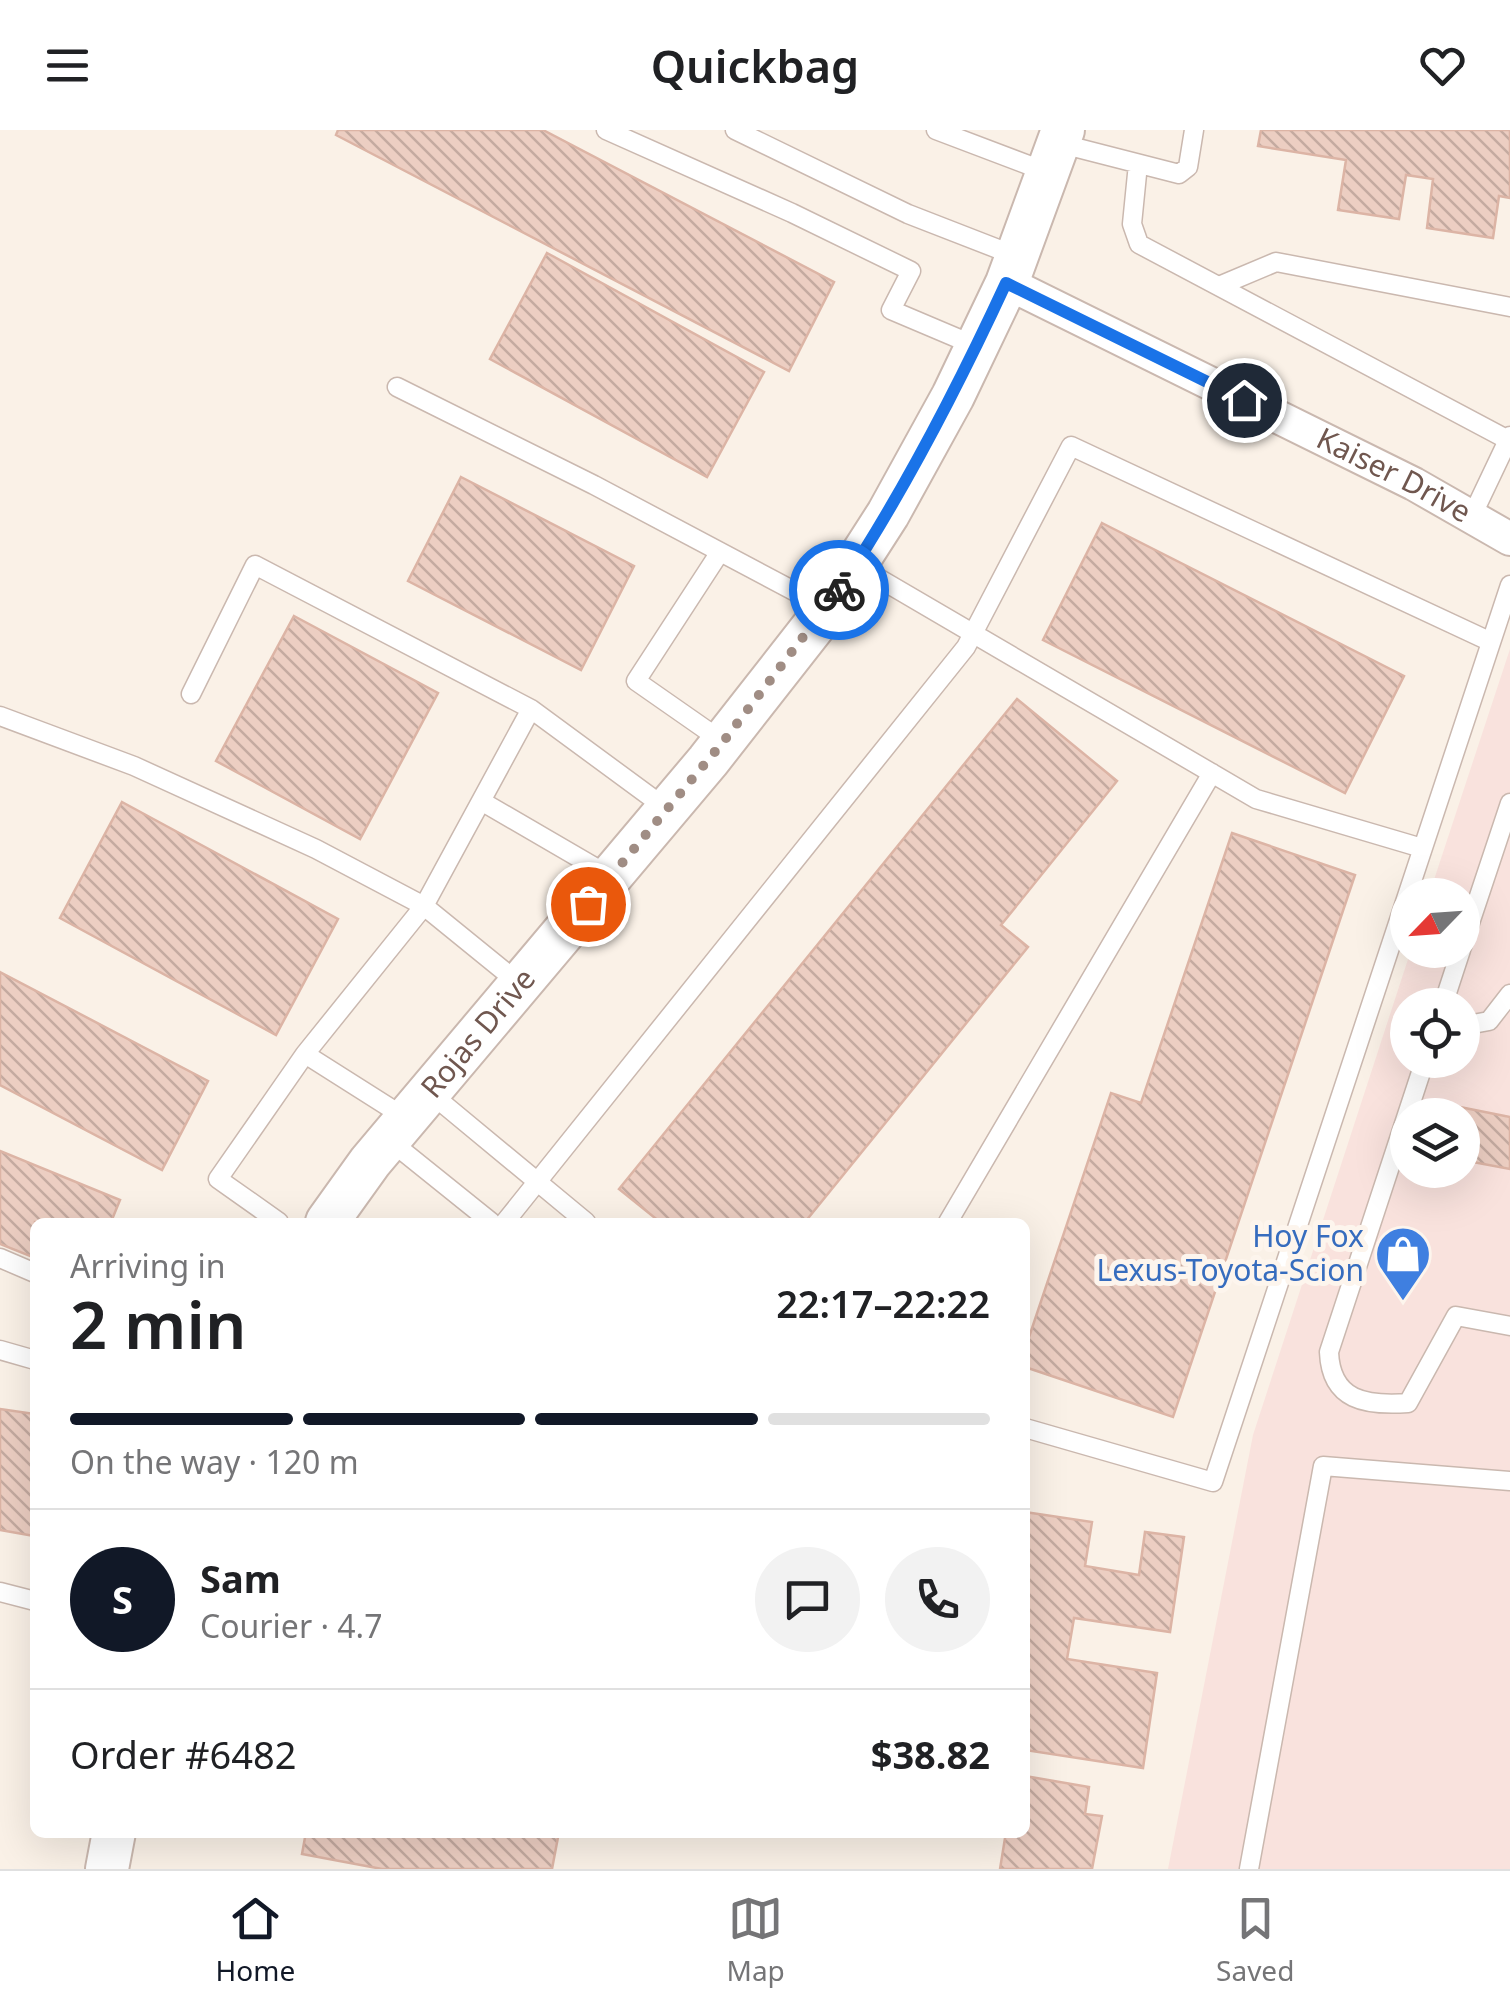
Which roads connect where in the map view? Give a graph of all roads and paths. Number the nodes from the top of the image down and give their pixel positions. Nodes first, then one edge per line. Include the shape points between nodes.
1 (606, 130) edge
2 (735, 130) edge
3 (936, 130) edge
4 (1194, 130) edge
5 (1056, 148) edge
6 (1138, 164) junction
7 (1012, 269) junction
8 (1219, 286) junction
9 (1510, 307) edge
10 (976, 347) junction
11 (397, 387) dead end
12 (1510, 439) edge
13 (1472, 516) junction
14 (1510, 540) edge
15 (720, 552) junction
16 (856, 564) junction
17 (1510, 585) edge
18 (827, 609) junction
19 (972, 635) junction
20 (1489, 641) junction
21 (192, 694) dead end
22 (531, 709) junction
23 (0, 716) edge
24 (723, 742) junction
25 (1212, 773) junction
26 (481, 800) junction
27 (1510, 803) edge
28 (667, 809) junction
29 (1422, 848) junction
30 (610, 877) junction
31 (1480, 894) edge
32 (424, 906) junction
33 (520, 984) junction
34 (1510, 994) edge
35 (1480, 1023) edge
36 (304, 1054) junction
37 (1419, 1078) edge
38 (408, 1117) junction
39 (536, 1181) junction
40 (272, 1218) edge
41 (330, 1218) edge
42 (488, 1218) edge
43 (509, 1218) edge
44 (581, 1218) edge
45 (950, 1218) edge
46 (0, 1258) edge
47 (30, 1271) edge
48 (1510, 1326) edge
49 (0, 1350) edge
50 (30, 1359) edge
51 (1030, 1429) edge
52 (1510, 1481) edge
53 (0, 1592) edge
54 (30, 1600) edge
55 (113, 1838) edge
56 (107, 1869) edge
57 (1249, 1869) edge

1 - 10 lane via 911,271 891,310
2 - 7 lane
3 - 5 lane
4 - 6 lane via 1184,172
5 - 6 lane
5 - 7 street, Rojas Drive
6 - 8 lane via 1132,224 1138,244
7 - 10 street, Rojas Drive
7 - 13 street, Kaiser Drive
8 - 9 lane via 1276,262
8 - 12 lane
10 - 16 street, Rojas Drive
11 - 15 lane
12 - 13 lane
13 - 14 street, Kaiser Drive
15 - 18 lane
15 - 24 lane via 636,682
16 - 18 street, Rojas Drive
16 - 19 lane
17 - 20 lane
18 - 24 street, Rojas Drive
19 - 20 lane via 1071,446
19 - 25 lane
19 - 39 lane
20 - 29 lane
21 - 22 lane via 255,565
22 - 26 lane
22 - 28 lane
23 - 32 lane via 134,766
24 - 28 street, Rojas Drive
25 - 29 lane via 1256,799
25 - 45 lane
26 - 30 lane
26 - 32 lane
27 - 31 lane
28 - 30 street, Rojas Drive
29 - 51 lane via 1214,1482
30 - 33 street, Rojas Drive
32 - 33 lane
32 - 36 lane
33 - 38 street, Rojas Drive
34 - 35 lane via 1490,1021
36 - 38 lane
36 - 40 lane via 218,1179
37 - 48 lane via 1329,1352 1330,1374 1346,1394 1380,1405 1408,1403 1456,1316
38 - 39 lane
38 - 41 street, Rojas Drive
38 - 42 lane
39 - 43 lane
39 - 44 lane
46 - 47 lane
49 - 50 lane
52 - 57 lane via 1323,1466
53 - 54 lane
55 - 56 street

